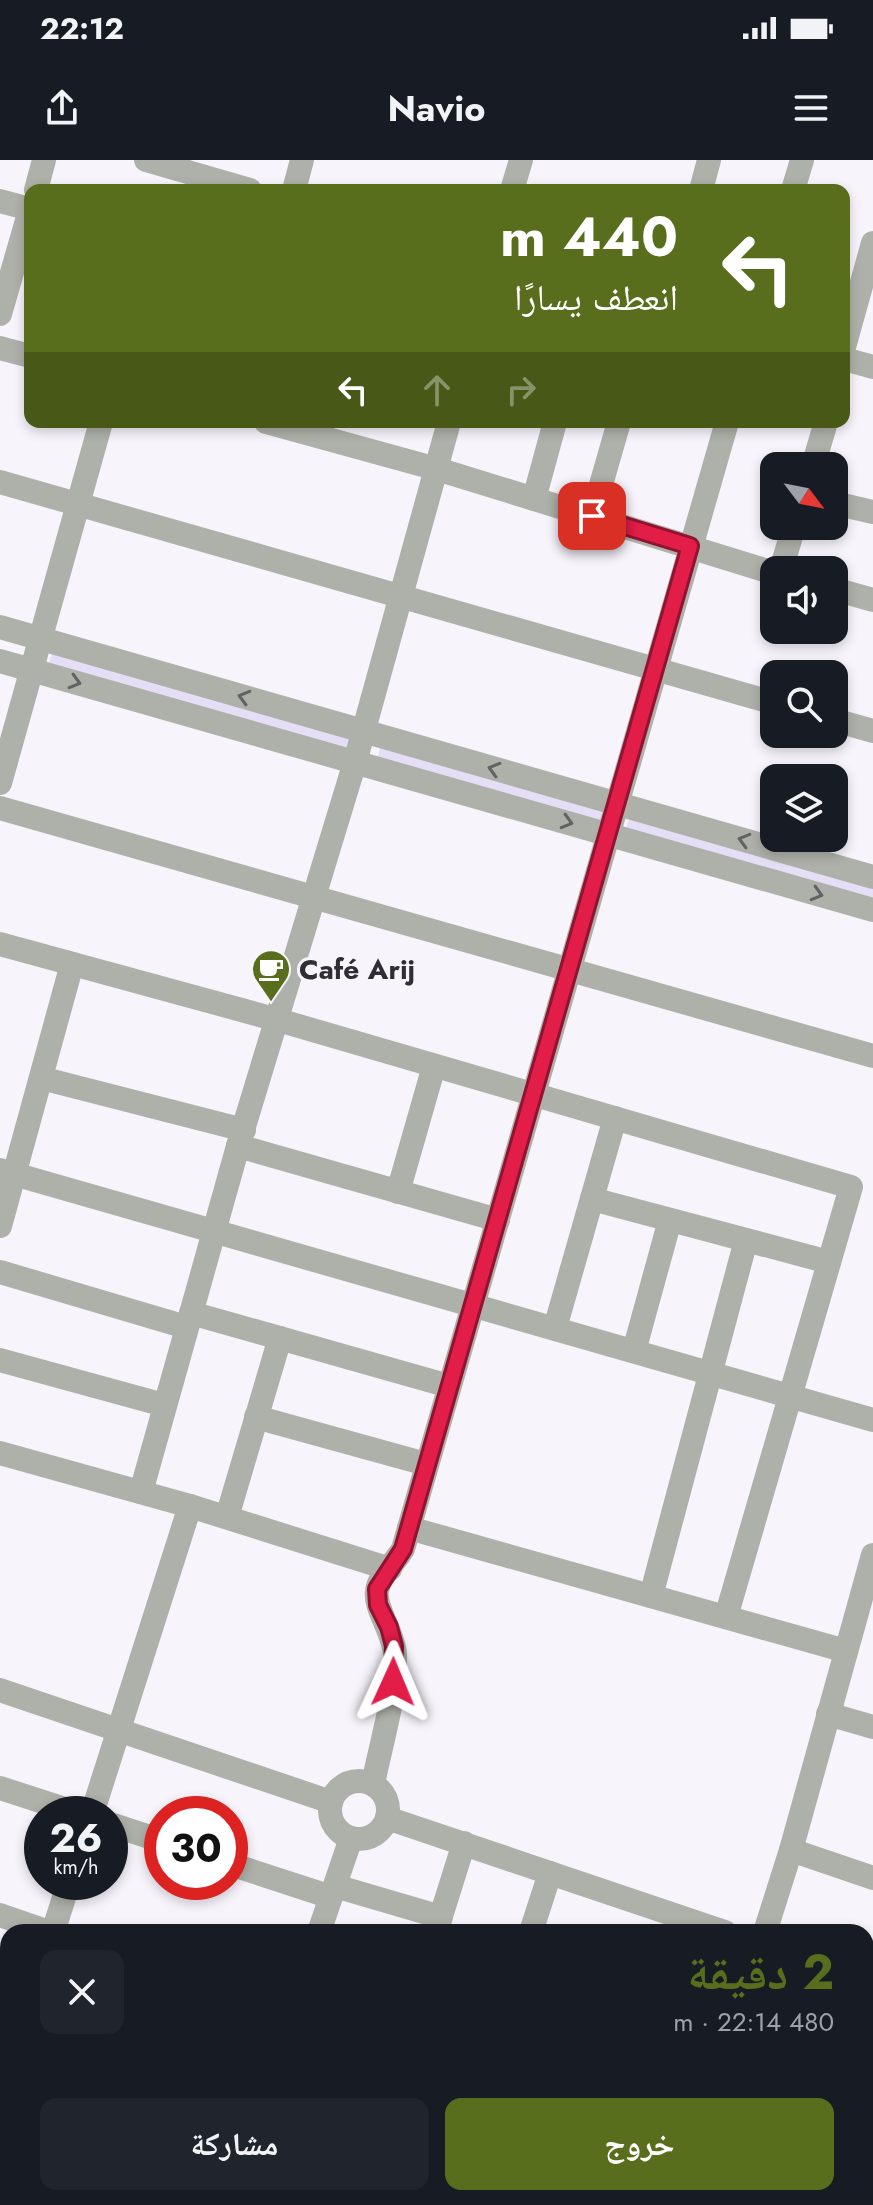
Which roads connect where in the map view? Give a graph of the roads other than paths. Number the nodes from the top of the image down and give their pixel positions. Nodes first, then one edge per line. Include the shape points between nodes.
1 (44, 160) edge
2 (146, 160) edge
3 (302, 160) edge
4 (520, 160) edge
5 (709, 160) edge
6 (802, 160) edge
7 (172, 173) edge
8 (38, 184) edge
9 (222, 184) edge
10 (296, 184) edge
11 (514, 184) edge
12 (703, 184) edge
13 (795, 184) edge
14 (0, 201) edge
15 (24, 208) edge
16 (24, 231) edge
17 (873, 243) edge
18 (0, 314) edge
19 (850, 325) edge
20 (0, 348) edge
21 (24, 354) edge
22 (850, 361) edge
23 (873, 367) edge
24 (99, 428) edge
25 (288, 428) edge
26 (447, 428) edge
27 (553, 428) edge
28 (617, 428) edge
29 (725, 428) edge
30 (824, 428) edge
31 (817, 452) edge
32 (437, 469) junction
33 (0, 482) edge
34 (534, 499) junction
35 (78, 505) junction
36 (848, 506) edge
37 (873, 512) edge
38 (592, 516) junction
39 (690, 546) junction
40 (760, 568) edge
41 (848, 593) edge
42 (401, 595) junction
43 (873, 600) edge
44 (0, 627) edge
45 (41, 639) junction
46 (0, 661) edge
47 (32, 670) junction
48 (655, 670) junction
49 (760, 699) edge
50 (848, 724) edge
51 (363, 731) junction
52 (873, 731) edge
53 (355, 762) junction
54 (0, 783) edge
55 (618, 803) junction
56 (0, 808) edge
57 (609, 834) junction
58 (873, 877) edge
59 (313, 895) junction
60 (873, 910) edge
61 (0, 944) edge
62 (72, 964) junction
63 (571, 969) junction
64 (278, 1020) junction
65 (873, 1056) edge
66 (434, 1066) junction
67 (41, 1078) junction
68 (534, 1095) junction
69 (615, 1118) junction
70 (241, 1138) junction
71 (7, 1172) edge
72 (862, 1190) edge
73 (398, 1192) junction
74 (592, 1199) junction
75 (498, 1220) junction
76 (670, 1220) junction
77 (0, 1226) edge
78 (214, 1231) junction
79 (746, 1240) junction
80 (829, 1262) junction
81 (0, 1272) edge
82 (473, 1305) junction
83 (188, 1320) junction
84 (555, 1328) junction
85 (280, 1338) junction
86 (634, 1351) junction
87 (0, 1360) edge
88 (710, 1372) junction
89 (449, 1386) junction
90 (789, 1395) junction
91 (164, 1405) junction
92 (256, 1417) junction
93 (873, 1420) edge
94 (0, 1453) edge
95 (426, 1464) junction
96 (141, 1492) junction
97 (190, 1506) junction
98 (227, 1517) junction
99 (409, 1528) junction
100 (871, 1568) edge
101 (390, 1569) junction
102 (651, 1596) junction
103 (726, 1617) junction
104 (846, 1651) junction
105 (0, 1690) edge
106 (828, 1714) junction
107 (873, 1727) edge
108 (121, 1729) junction
109 (373, 1784) junction
110 (0, 1788) edge
111 (25, 1796) edge
112 (98, 1796) edge
113 (331, 1802) junction
114 (387, 1818) junction
115 (351, 1838) junction
116 (464, 1843) junction
117 (791, 1850) junction
118 (248, 1869) edge
119 (550, 1873) junction
120 (873, 1878) edge
121 (333, 1892) junction
122 (63, 1900) edge
123 (0, 1915) edge
124 (27, 1924) edge
125 (54, 1924) edge
126 (322, 1924) edge
127 (439, 1924) edge
128 (534, 1924) edge
129 (701, 1924) edge
130 (768, 1924) edge

1 - 8 street
2 - 7 street
3 - 10 street
4 - 11 street
5 - 12 street
6 - 13 street
7 - 9 street
14 - 15 street
16 - 18 street
17 - 19 street
20 - 21 street
22 - 23 street
24 - 35 street
25 - 32 street
26 - 32 street
27 - 34 street
28 - 38 street
29 - 39 street
30 - 31 street
32 - 34 street
32 - 42 street
33 - 35 street
34 - 38 street
35 - 42 street
35 - 45 street
36 - 37 street
38 - 39 street
39 - 40 street
39 - 48 street
41 - 43 street
42 - 48 street
42 - 51 street
44 - 45 street
45 - 47 street
51 -> 45 street
46 - 47 street
47 -> 53 street
47 - 54 street
48 - 49 street
48 - 55 street
50 - 52 street
51 - 53 street
55 -> 51 street
53 -> 57 street
53 - 59 street
55 - 57 street
58 -> 55 street
56 - 59 street
57 -> 60 street
57 - 63 street
59 - 63 street
59 - 64 street
61 - 62 street
62 - 64 street
62 - 67 street
63 - 65 street
63 - 68 street
64 - 66 street
64 - 70 street
66 - 68 street
66 - 73 street
67 - 70 street
67 - 71 street
68 - 69 street
68 - 75 street
69 - 72 street
69 - 74 street
70 - 73 street
70 - 78 street
71 - 77 street
71 - 78 street
72 - 80 street
73 - 75 street
74 - 76 street
74 - 84 street
75 - 82 street
76 - 79 street
76 - 86 street
78 - 82 street
78 - 83 street
79 - 80 street
79 - 88 street
80 - 90 street
81 - 83 street
82 - 84 street
82 - 89 street
83 - 85 street
83 - 91 street
84 - 86 street
85 - 89 street
85 - 92 street
86 - 88 street
87 - 91 street
88 - 90 street
88 - 102 street
89 - 95 street
90 - 93 street
90 - 103 street
91 - 96 street
92 - 95 street
92 - 98 street
94 - 96 street
95 - 99 street
96 - 97 street
97 - 98 street
97 - 108 street
98 - 101 street
99 - 101 street
99 - 102 street
100 - 104 street
101 - 109 street via 376,1597 392,1636 394,1669
102 - 103 street
103 - 104 street
104 - 106 street
105 - 108 street
106 - 107 street
106 - 117 street
108 - 112 street
108 - 113 street
109 - 113 street via 349,1782
109 - 114 street via 387,1800
110 - 111 street
113 - 115 street via 336,1828
114 - 115 street via 369,1838
114 - 116 street
115 - 121 street
116 - 119 street
116 - 127 street
117 - 120 street
117 - 130 street
118 - 121 street
119 - 128 street
119 - 129 street
121 - 126 street
121 - 127 street
122 - 125 street
123 - 124 street

